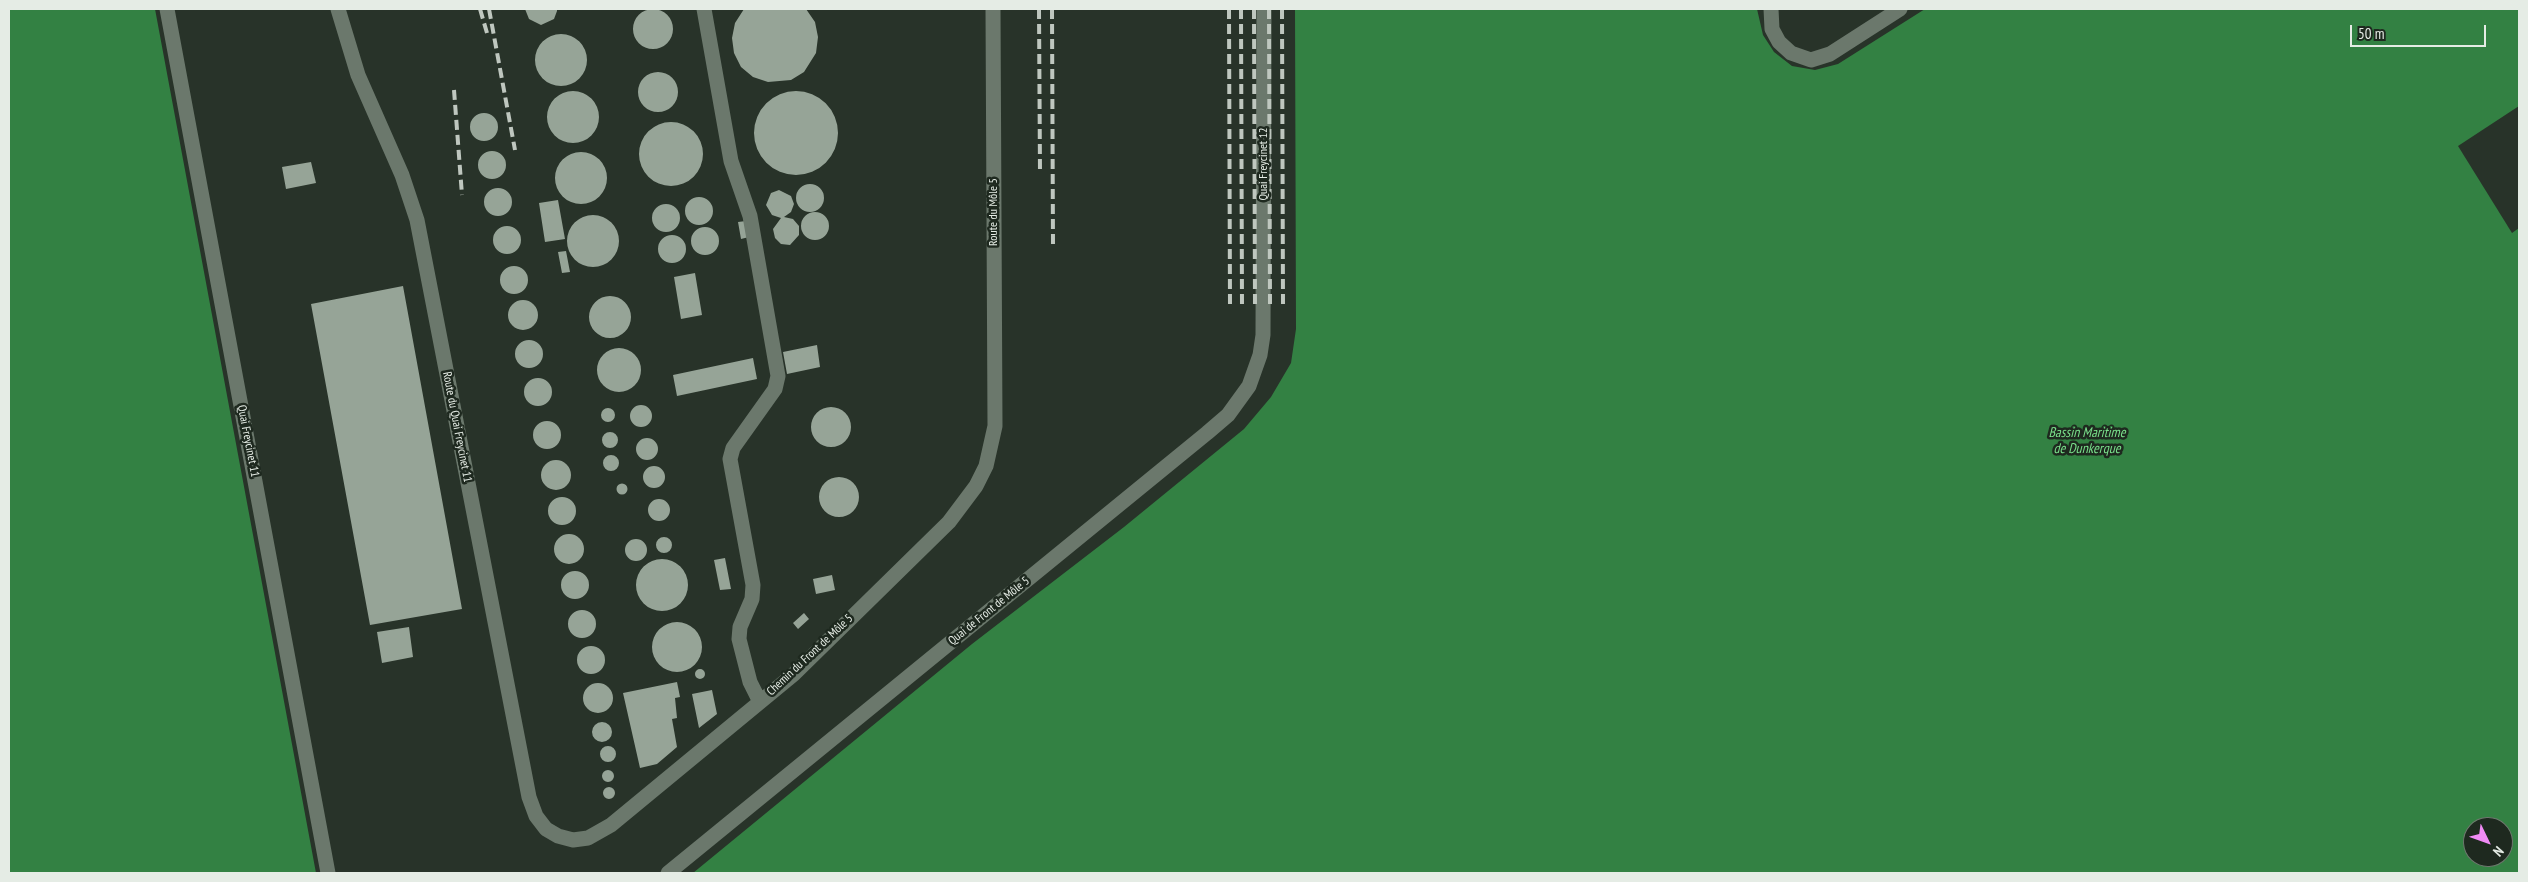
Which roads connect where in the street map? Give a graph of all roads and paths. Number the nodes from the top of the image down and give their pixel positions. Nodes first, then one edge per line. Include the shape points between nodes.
1 (167, 9) edge
2 (338, 9) edge
3 (704, 9) edge
4 (993, 9) edge
5 (1264, 9) edge
6 (1771, 9) edge
7 (1900, 9) edge
8 (1263, 318) joint
9 (995, 416) joint
10 (760, 702) junction
11 (566, 839) joint
12 (328, 873) edge
13 (668, 873) edge

1 - 12 street, Quai Freycinet 11
2 - 11 street, Route du Quai Freycinet 11 via 358,75 402,175 421,235 529,797 540,823
3 - 10 street via 730,161 750,216 778,376 775,389 732,448 730,459 753,585 752,599 740,627 739,639 750,682
4 - 9 street, Route du Môle 5
5 - 8 street, Quai Freycinet 12
6 - 7 street via 1772,29 1785,49 1803,59 1818,59 1830,54
8 - 13 street, Quai de Front de Môle 5 via 1255,373 1228,415
9 - 10 street, Chemin du Front de Môle 5 via 994,436 986,466 957,513 805,664
10 - 11 street, Chemin du Front de Môle 5 via 603,831 588,838

